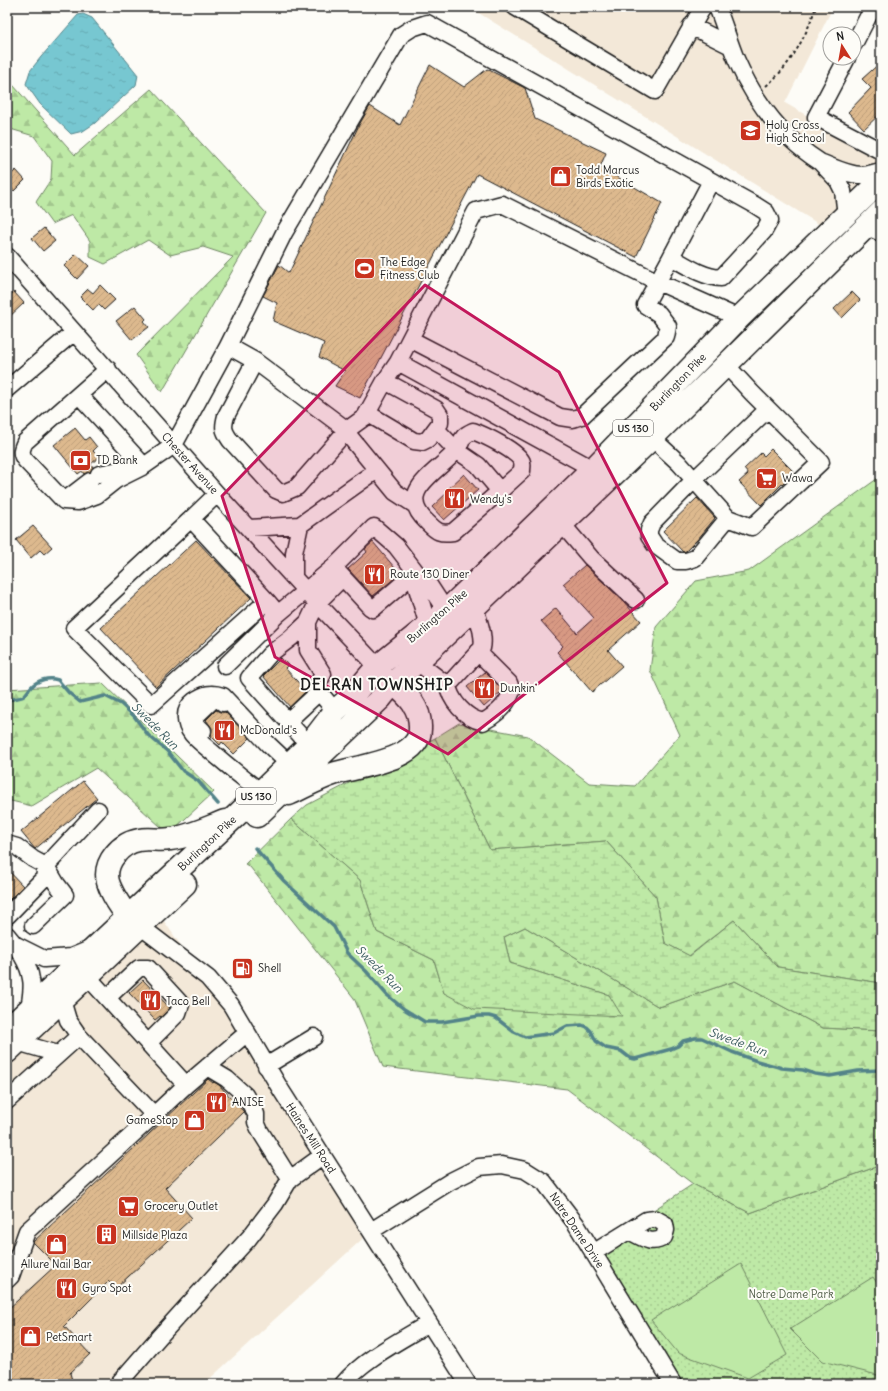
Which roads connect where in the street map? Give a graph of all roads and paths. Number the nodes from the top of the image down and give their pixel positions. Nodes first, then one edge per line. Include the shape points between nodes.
1 (515, 7) edge
2 (703, 7) edge
3 (717, 7) edge
4 (816, 7) edge
5 (873, 7) edge
6 (692, 26) junction
7 (862, 28) edge
8 (731, 46) junction
9 (843, 66) edge
10 (756, 95) junction
11 (881, 150) edge
12 (820, 162) junction
13 (881, 171) edge
14 (711, 181) junction
15 (881, 181) edge
16 (846, 215) junction
17 (876, 224) edge
18 (7, 256) edge
19 (671, 257) junction
20 (658, 282) junction
21 (740, 318) junction
22 (74, 332) junction
23 (410, 339) junction
24 (228, 346) junction
25 (255, 361) junction
26 (398, 362) junction
27 (726, 365) junction
28 (108, 369) junction
29 (385, 381) junction
30 (7, 389) edge
31 (79, 395) junction
32 (768, 409) junction
33 (367, 413) junction
34 (436, 429) junction
35 (347, 431) junction
36 (652, 438) junction
37 (174, 445) junction
38 (456, 450) junction
39 (144, 466) junction
40 (593, 469) junction
41 (377, 470) junction
42 (694, 480) junction
43 (500, 491) junction
44 (217, 494) junction
45 (64, 501) junction
46 (414, 505) junction
47 (728, 518) junction
48 (191, 519) junction
49 (562, 524) junction
50 (300, 525) junction
51 (249, 528) junction
52 (416, 572) junction
53 (338, 573) junction
54 (294, 577) junction
55 (306, 590) junction
56 (636, 600) dead end
57 (267, 601) junction
58 (317, 603) junction
59 (475, 607) junction
60 (446, 611) junction
61 (278, 614) junction
62 (308, 622) junction
63 (428, 626) junction
64 (480, 650) junction
65 (417, 662) junction
66 (225, 666) dead end
67 (377, 668) junction
68 (447, 682) junction
69 (393, 683) junction
70 (319, 692) junction
71 (335, 711) junction
72 (288, 722) junction
73 (309, 745) junction
74 (289, 764) junction
75 (267, 796) junction
76 (98, 810) dead end
77 (234, 818) junction
78 (7, 844) edge
79 (46, 866) junction
80 (7, 916) edge
81 (134, 921) junction
82 (33, 926) dead end
83 (11, 940) edge
84 (95, 947) junction
85 (87, 976) junction
86 (107, 998) junction
87 (62, 1000) junction
88 (29, 1010) junction
89 (247, 1033) junction
90 (79, 1036) junction
91 (314, 1037) dead end
92 (10, 1041) edge
93 (148, 1043) junction
94 (58, 1054) junction
95 (266, 1066) junction
96 (207, 1067) junction
97 (186, 1085) junction
98 (7, 1101) edge
99 (154, 1115) junction
100 (322, 1156) junction
101 (290, 1179) junction
102 (371, 1231) junction
103 (629, 1231) dead end
104 (593, 1253) junction
105 (7, 1280) edge
106 (429, 1323) junction
107 (118, 1384) edge
108 (343, 1384) edge
109 (468, 1384) edge
110 (673, 1384) edge

1 - 6 street via 655,91
2 - 6 street
3 - 8 street
4 - 10 path via 805,36 782,72
5 - 7 street
6 - 8 street
8 - 10 street
9 - 11 street via 816,117
10 - 12 street via 784,133
12 - 13 street via 856,175
12 - 16 street via 838,181 843,191
14 - 19 street
14 - 19 street via 766,212 770,220 764,231 721,278 701,273
14 - 24 street via 427,23 412,28 400,35 284,233
15 - 16 highway, Burlington Pike / US 130
16 - 21 highway, Burlington Pike / US 130
17 - 27 highway, Burlington Pike / US 130
18 - 22 street, Chester Avenue
19 - 20 street
20 - 21 street
20 - 23 street via 502,204 476,211
20 - 23 street via 645,306 659,314 668,326 666,337 582,416 573,419 560,416
21 - 40 highway, Burlington Pike / US 130
22 - 28 street, Chester Avenue
22 - 30 street
23 - 26 street
24 - 25 street
24 - 37 street
25 - 35 street
25 - 35 street via 226,416 224,432 276,490 283,493 297,487
26 - 29 street
26 - 40 street
27 - 32 street
27 - 36 highway, Burlington Pike / US 130
28 - 31 street
28 - 37 street, Chester Avenue
29 - 33 street
29 - 34 street via 436,409 440,415 440,423
31 - 39 street
31 - 45 street via 25,442 21,449 26,461
32 - 42 street
32 - 47 street via 821,462 752,527
33 - 34 street via 414,441 422,442 428,439
33 - 35 street
34 - 38 street
35 - 41 street
36 - 42 street
36 - 49 highway, Burlington Pike / US 130
37 - 39 street
37 - 44 street, Chester Avenue
38 - 43 street via 478,464
38 - 43 street via 464,436 473,431 517,455 522,462 522,471
38 - 46 street via 416,491
39 - 45 street via 94,477
39 - 45 street via 116,480 97,495 78,502
40 - 60 highway, Burlington Pike / US 130
41 - 46 street via 395,492
41 - 50 street
42 - 47 street
42 - 47 street via 652,524 649,536 655,545 678,561 695,558
43 - 46 street via 453,532 443,534 421,517
44 - 48 street
44 - 51 street, Chester Avenue
48 - 57 street
48 - 57 street via 74,628 151,705
49 - 56 street via 591,558
49 - 59 highway, Burlington Pike / US 130
50 - 51 street
50 - 54 street via 294,553
51 - 54 street, Chester Avenue
52 - 53 street via 373,609
52 - 53 street via 396,546 374,527
52 - 60 street via 429,585
52 - 63 street via 417,588
53 - 55 street
53 - 58 street
54 - 55 street, Chester Avenue
55 - 58 street, Chester Avenue
55 - 61 street
57 - 61 street
58 - 62 street
58 - 67 street, Chester Avenue
59 - 64 street via 483,637
59 - 65 highway, Burlington Pike / US 130
60 - 63 highway, Burlington Pike / US 130
61 - 66 street
62 - 70 street via 308,650 323,674 316,688
62 - 72 street via 270,654 249,678
63 - 67 highway, Burlington Pike / US 130
64 - 68 street via 452,681
64 - 68 street via 509,682 512,691 493,717 483,722 468,716 454,701
65 - 68 street
65 - 69 highway, Burlington Pike / US 130
67 - 69 street, Chester Avenue
67 - 71 highway, Burlington Pike / US 130
69 - 75 highway, Burlington Pike / US 130 via 376,703
69 - 75 highway via 408,696 417,709 420,732 417,742 409,749 384,761
70 - 71 street
70 - 72 street
71 - 73 highway, Burlington Pike / US 130
72 - 73 street
73 - 74 highway, Burlington Pike / US 130
74 - 75 highway, Burlington Pike / US 130
74 - 75 street via 223,696 214,693 204,694 192,703 186,712 186,720 192,734
75 - 77 highway, Burlington Pike / US 130
75 - 81 highway, Burlington Pike / US 130
76 - 79 street
77 - 81 highway, Burlington Pike / US 130
77 - 81 highway via 185,836 169,840 139,840 118,850 108,869 108,881 117,902
78 - 79 street via 17,847
79 - 80 street via 44,878
79 - 82 street via 65,895
81 - 84 highway, Burlington Pike / US 130
81 - 85 highway, Burlington Pike / US 130
81 - 89 street, Haines Mill Road via 208,978 231,1005
83 - 84 street via 44,959 71,957
83 - 88 street via 31,979
84 - 88 highway, Burlington Pike / US 130
85 - 86 street
85 - 87 highway, Burlington Pike / US 130
86 - 93 street
86 - 93 street via 139,968 148,968 181,1004 178,1013
87 - 90 street via 68,1020
87 - 92 highway, Burlington Pike / US 130
88 - 92 highway, Burlington Pike / US 130
89 - 95 street, Haines Mill Road
89 - 96 street
90 - 94 street
90 - 99 street
91 - 95 street
92 - 94 street
93 - 97 street
94 - 98 street
95 - 100 street, Haines Mill Road
96 - 97 street
96 - 101 street via 227,1078 245,1095 256,1114 260,1132
97 - 99 street
99 - 105 street via 27,1231 11,1276
100 - 101 street
100 - 102 street, Haines Mill Road
101 - 107 street via 249,1238
102 - 104 street, Notre Dame Drive via 451,1181 479,1167 502,1165 525,1170 544,1182 576,1224
102 - 106 street, Haines Mill Road
103 - 104 street
104 - 110 street, Notre Dame Drive
106 - 108 street via 366,1362
106 - 109 street, Haines Mill Road

